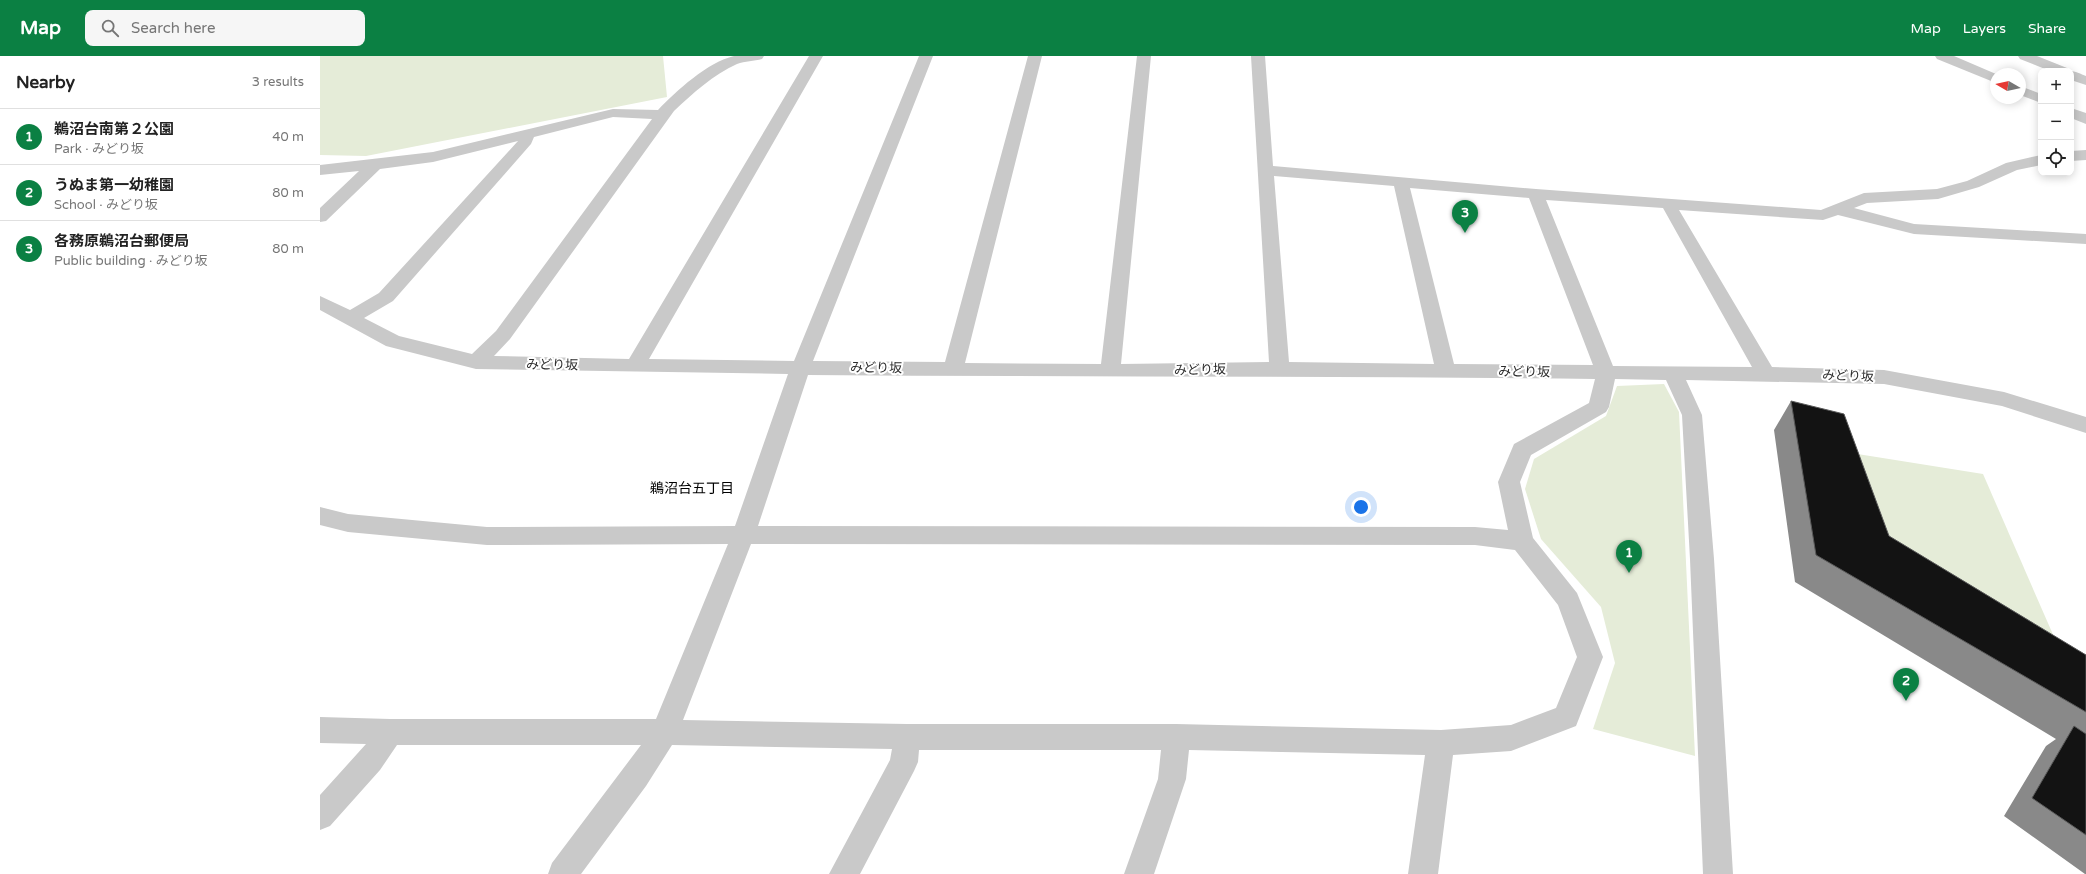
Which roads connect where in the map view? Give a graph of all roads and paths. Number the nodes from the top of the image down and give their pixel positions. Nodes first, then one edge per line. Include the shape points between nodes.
1 (757, 56) edge
2 (816, 56) edge
3 (926, 56) edge
4 (1035, 56) edge
5 (1144, 56) edge
6 (1258, 56) edge
7 (1942, 56) edge
8 (2025, 56) edge
9 (2055, 68) edge
10 (2074, 76) edge
11 (1990, 77) edge
12 (2086, 81) edge
13 (2026, 93) edge
14 (2038, 98) edge
15 (2074, 113) edge
16 (661, 115) junction
17 (2086, 119) edge
18 (526, 133) junction
19 (2086, 155) edge
20 (2074, 156) edge
21 (2038, 161) edge
22 (375, 165) junction
23 (320, 170) edge
24 (1266, 170) junction
25 (1404, 183) junction
26 (1536, 194) junction
27 (1672, 204) junction
28 (1836, 209) junction
29 (320, 217) edge
30 (2086, 239) edge
31 (320, 302) edge
32 (350, 318) junction
33 (476, 362) junction
34 (635, 366) junction
35 (801, 367) junction
36 (1279, 368) junction
37 (953, 369) junction
38 (1110, 371) junction
39 (1446, 371) junction
40 (1606, 373) junction
41 (1673, 374) junction
42 (1766, 374) junction
43 (2086, 425) edge
44 (320, 516) edge
45 (743, 534) junction
46 (1522, 541) junction
47 (320, 730) edge
48 (390, 732) junction
49 (665, 732) junction
50 (908, 737) junction
51 (1176, 737) junction
52 (1441, 743) junction
53 (320, 816) edge
54 (563, 874) edge
55 (844, 874) edge
56 (1139, 874) edge
57 (1423, 874) edge
58 (1718, 874) edge

1 - 16 street via 731,61
2 - 34 street
3 - 35 street
4 - 37 street
5 - 38 street
6 - 24 street
7 - 11 street
8 - 9 street
10 - 12 street
13 - 14 street
15 - 17 street
16 - 18 street via 613,113
16 - 33 street via 504,335
18 - 22 street via 433,157
18 - 32 street via 526,141 386,297
19 - 20 street
21 - 28 street via 2012,166 1973,184 1938,194 1864,198
22 - 23 street
22 - 29 street
24 - 25 street
24 - 36 street
25 - 26 street
25 - 39 street via 1402,188
26 - 27 street
26 - 40 street
27 - 28 street via 1823,215
27 - 42 street via 1671,210
28 - 30 street via 1914,229
31 - 32 street, みどり坂
32 - 33 street, みどり坂 via 393,341
33 - 34 street, みどり坂
34 - 35 street, みどり坂
35 - 37 street, みどり坂
35 - 45 street
36 - 38 street, みどり坂
36 - 39 street, みどり坂
37 - 38 street, みどり坂
39 - 40 street, みどり坂
40 - 41 street, みどり坂
40 - 46 street via 1599,407 1522,450 1509,482
41 - 42 street, みどり坂
41 - 58 street via 1692,415
42 - 43 street, みどり坂 via 1884,378 2004,399
44 - 45 street via 348,523 487,536
45 - 46 street via 1467,536
45 - 49 street
46 - 52 street via 1568,600 1590,657 1566,717 1512,738
47 - 48 street
48 - 49 street
48 - 53 street via 370,761
49 - 50 street
49 - 54 street via 636,776
50 - 51 street
50 - 55 street via 904,762
51 - 52 street
51 - 56 street via 1172,779
52 - 57 street

